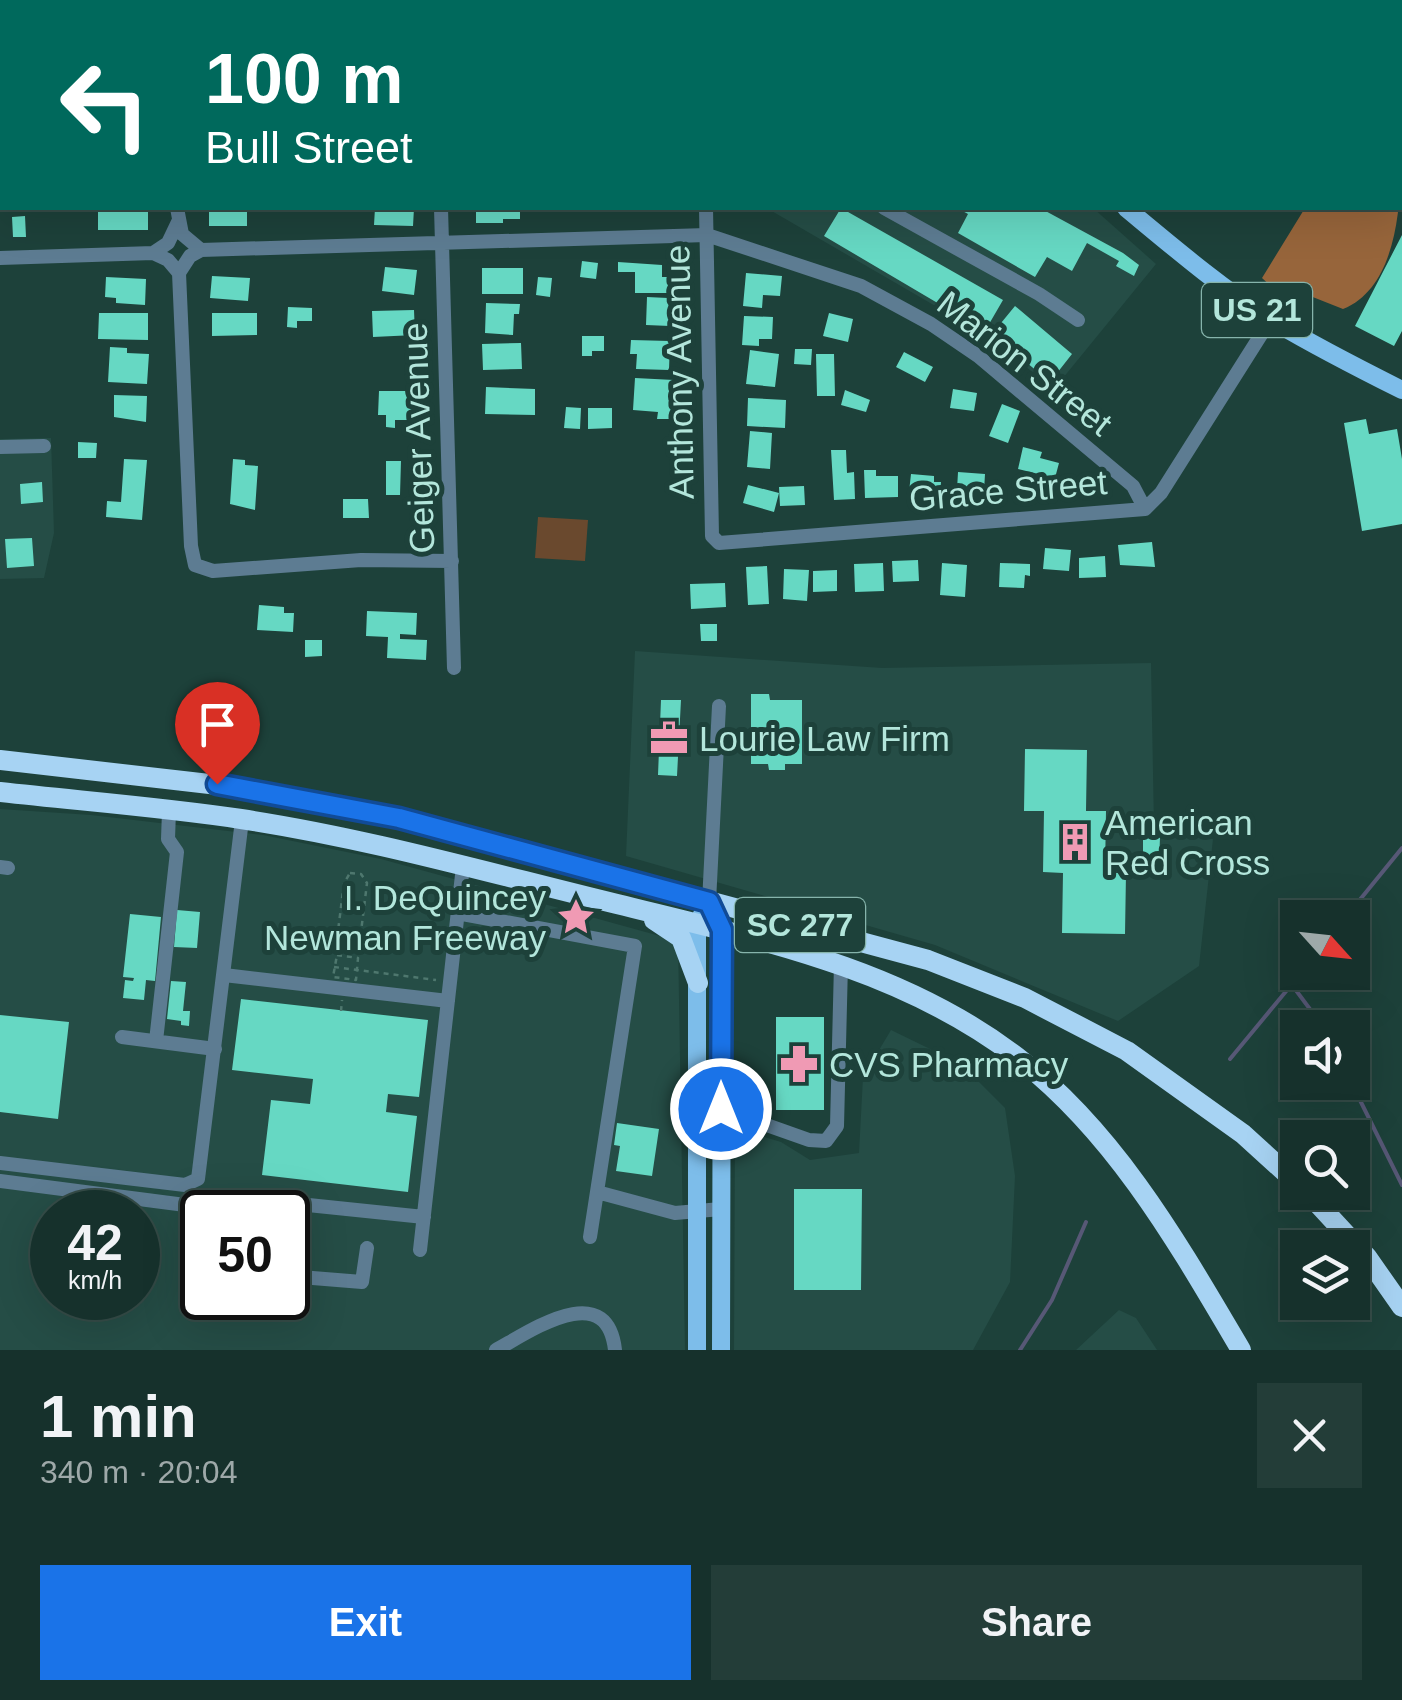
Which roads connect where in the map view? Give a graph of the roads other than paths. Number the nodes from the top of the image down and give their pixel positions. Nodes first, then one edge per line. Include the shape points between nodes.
1 (441, 210) edge
2 (706, 210) edge
3 (888, 210) edge
4 (1128, 210) edge
5 (177, 214) edge
6 (707, 235) junction
7 (442, 244) junction
8 (200, 250) junction
9 (153, 253) junction
10 (0, 258) edge
11 (179, 273) junction
12 (1270, 319) junction
13 (1078, 320) dead end
14 (1400, 384) edge
15 (44, 446) dead end
16 (0, 447) edge
17 (1145, 509) junction
18 (712, 536) joint
19 (452, 561) junction
20 (454, 668) dead end
21 (719, 706) dead end
22 (0, 760) edge
23 (0, 792) edge
24 (169, 810) junction
25 (242, 820) junction
26 (463, 866) junction
27 (709, 902) junction
28 (626, 906) junction
29 (457, 912) junction
30 (697, 924) junction
31 (722, 930) junction
32 (841, 964) junction
33 (224, 975) junction
34 (698, 982) junction
35 (448, 1001) junction
36 (122, 1037) dead end
37 (156, 1041) junction
38 (216, 1048) junction
39 (721, 1109) junction
40 (0, 1163) edge
41 (1280, 1168) edge
42 (150, 1180) junction
43 (0, 1181) edge
44 (70, 1190) edge
45 (149, 1190) edge
46 (596, 1192) junction
47 (310, 1205) edge
48 (721, 1209) junction
49 (1324, 1210) edge
50 (697, 1211) junction
51 (424, 1217) junction
52 (590, 1237) dead end
53 (367, 1248) dead end
54 (420, 1250) dead end
55 (310, 1278) edge
56 (1402, 1307) edge
57 (496, 1350) edge
58 (615, 1350) edge
59 (696, 1350) edge
60 (721, 1350) edge
61 (1242, 1350) edge

1 - 7 street, Geiger Avenue
2 - 6 street, Anthony Avenue
3 - 13 street
4 - 12 main road, US 21
5 - 8 street via 185,238
5 - 9 street via 168,244
6 - 7 street, Marion Street
6 - 17 street, Marion Street via 861,286 932,324 1133,486
6 - 18 street, Anthony Avenue
7 - 8 street, Marion Street
7 - 19 street, Geiger Avenue
8 - 11 street
9 - 10 street
9 - 11 street
11 - 19 street via 195,565 213,571
12 - 14 main road, US 21
12 - 17 street, Grace Street
15 - 16 street
17 - 18 street, Grace Street via 718,544
19 - 20 street, Geiger Avenue
21 - 27 street
22 - 27 highway, SC 277 via 253,789 381,814
23 - 24 highway, SC 277
24 - 25 highway, SC 277
24 - 37 street via 168,839 176,852
25 - 26 highway, SC 277
25 - 33 street
26 - 28 highway, SC 277
26 - 29 street
27 - 30 main road
27 - 31 main road
27 - 41 highway, SC 277 via 974,976 1127,1051
28 - 30 highway, SC 277
28 - 34 highway via 681,938
29 - 35 street
29 - 46 street via 635,946
30 - 31 highway, SC 277
30 - 34 main road
31 - 32 highway, SC 277
31 - 39 main road
32 - 39 street via 833,1134 826,1141 809,1140
32 - 61 highway, SC 277 via 953,1015 1018,1058 1068,1103 1178,1242
33 - 35 street
33 - 38 street
34 - 50 main road
35 - 51 street
36 - 37 street
37 - 38 street
38 - 42 street via 198,1179 185,1185
39 - 48 main road
40 - 42 street
42 - 45 street
43 - 44 street
46 - 50 street via 664,1212
46 - 52 street
47 - 51 street
48 - 50 street
48 - 60 main road
49 - 56 highway
50 - 59 main road
51 - 54 street
53 - 55 street via 362,1282
57 - 58 street via 574,1312 602,1323

